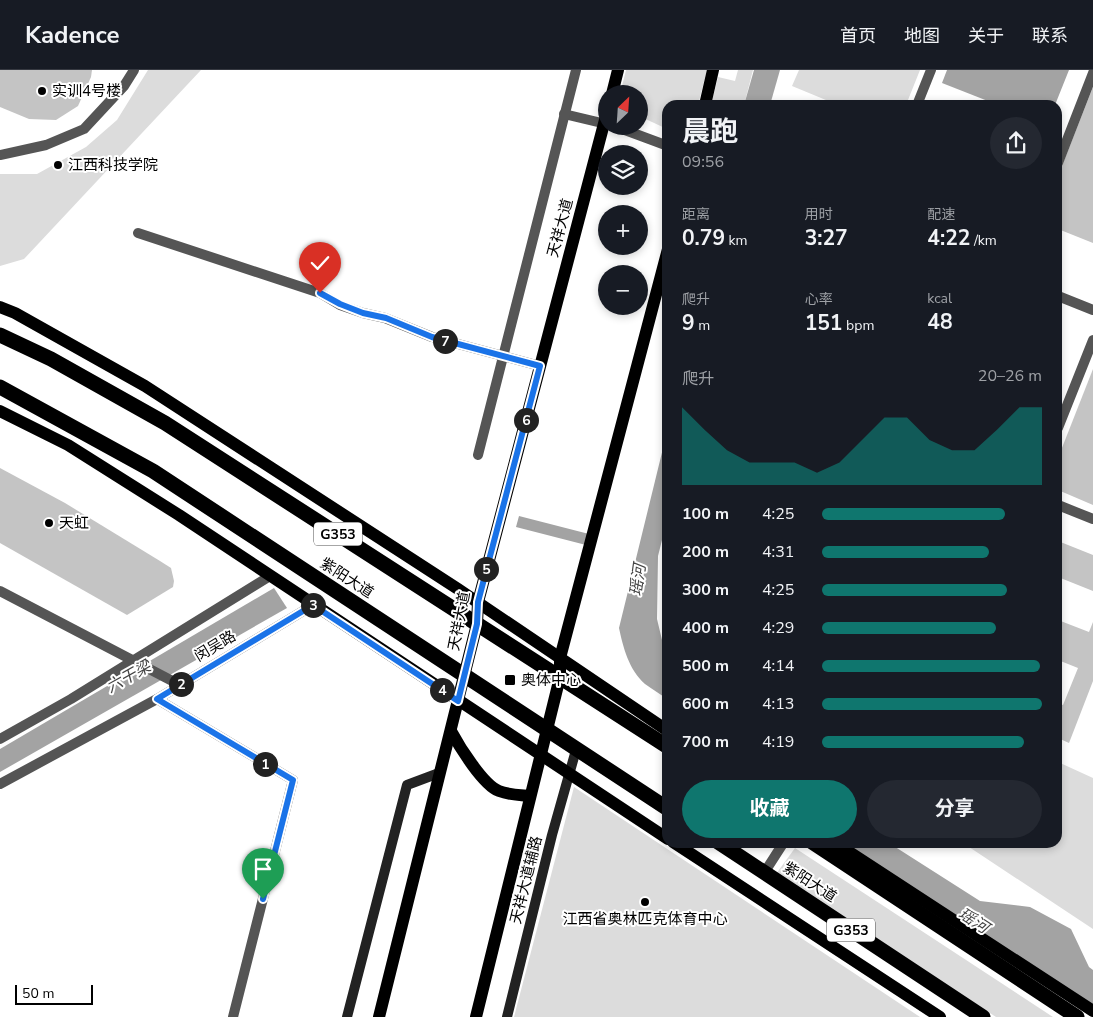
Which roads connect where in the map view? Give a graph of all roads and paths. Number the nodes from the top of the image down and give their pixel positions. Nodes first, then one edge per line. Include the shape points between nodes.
1 (134, 70) edge
2 (576, 70) edge
3 (618, 70) edge
4 (713, 70) edge
5 (931, 70) edge
6 (1093, 73) edge
7 (614, 85) edge
8 (706, 100) edge
9 (919, 100) edge
10 (564, 114) junction
11 (598, 120) edge
12 (604, 135) edge
13 (640, 135) edge
14 (662, 144) edge
15 (1062, 153) edge
16 (0, 155) edge
17 (138, 233) dead end
18 (662, 273) edge
19 (1062, 298) edge
20 (0, 307) edge
21 (1093, 310) edge
22 (0, 335) edge
23 (1093, 340) edge
24 (504, 356) junction
25 (540, 366) junction
26 (0, 387) edge
27 (0, 411) edge
28 (1062, 418) edge
29 (478, 455) dead end
30 (1062, 507) edge
31 (1093, 519) edge
32 (270, 576) junction
33 (0, 591) edge
34 (478, 602) junction
35 (313, 605) junction
36 (477, 624) junction
37 (560, 658) junction
38 (133, 660) junction
39 (464, 676) junction
40 (560, 677) junction
41 (180, 685) junction
42 (157, 699) junction
43 (458, 701) junction
44 (662, 727) edge
45 (451, 731) junction
46 (546, 731) junction
47 (0, 740) edge
48 (662, 743) edge
49 (576, 750) junction
50 (540, 756) junction
51 (439, 774) junction
52 (569, 775) junction
53 (0, 784) edge
54 (530, 796) junction
55 (662, 805) edge
56 (662, 835) edge
57 (681, 848) edge
58 (727, 848) edge
59 (780, 848) edge
60 (821, 848) edge
61 (843, 848) edge
62 (764, 873) junction
63 (1093, 1011) edge
64 (233, 1017) edge
65 (347, 1017) edge
66 (378, 1017) edge
67 (476, 1017) edge
68 (508, 1017) edge
69 (940, 1017) edge
70 (983, 1017) edge
71 (1077, 1017) edge

1 - 16 street via 124,86 84,129 46,145
2 - 10 street
3 - 7 main road
4 - 8 main road
5 - 9 street
6 - 15 street
10 - 11 street
10 - 24 street
12 - 25 main road, 天祥大道
13 - 14 street
17 - 24 street via 320,293 340,304 432,337
18 - 37 main road
19 - 21 street
20 - 34 main road via 145,386
22 - 36 highway, G353 via 51,359 165,423
23 - 28 street
24 - 25 street
24 - 29 street
25 - 34 main road, 天祥大道
26 - 39 highway, 紫阳大道 via 153,472
27 - 32 main road via 68,445
30 - 31 street
32 - 35 main road
32 - 38 street
33 - 38 street
34 - 36 main road, 天祥大道
34 - 37 main road
35 - 41 street, 闵吴路
35 - 43 main road
36 - 39 main road, 天祥大道
36 - 40 highway, G353
37 - 40 main road
37 - 44 main road
38 - 41 street
38 - 47 street
39 - 43 main road, 天祥大道
39 - 46 highway, 紫阳大道
40 - 46 main road
40 - 48 highway, G353
41 - 42 street, 闵吴路
42 - 53 street, 闵吴路
42 - 64 street via 293,780
43 - 45 main road, 天祥大道
43 - 50 main road
45 - 51 main road, 天祥大道
45 - 54 main road via 473,767 496,791
46 - 49 highway, 紫阳大道
46 - 50 main road
49 - 52 main road, 天祥大道辅路
49 - 55 highway, 紫阳大道
50 - 52 main road
50 - 54 main road
51 - 65 main road via 407,785
51 - 66 main road, 天祥大道
52 - 56 main road
52 - 68 main road, 天祥大道辅路
54 - 67 main road
57 - 69 main road
58 - 62 highway, 紫阳大道 / G353
59 - 62 street
60 - 71 highway
61 - 63 main road
62 - 70 highway, 紫阳大道 / G353

